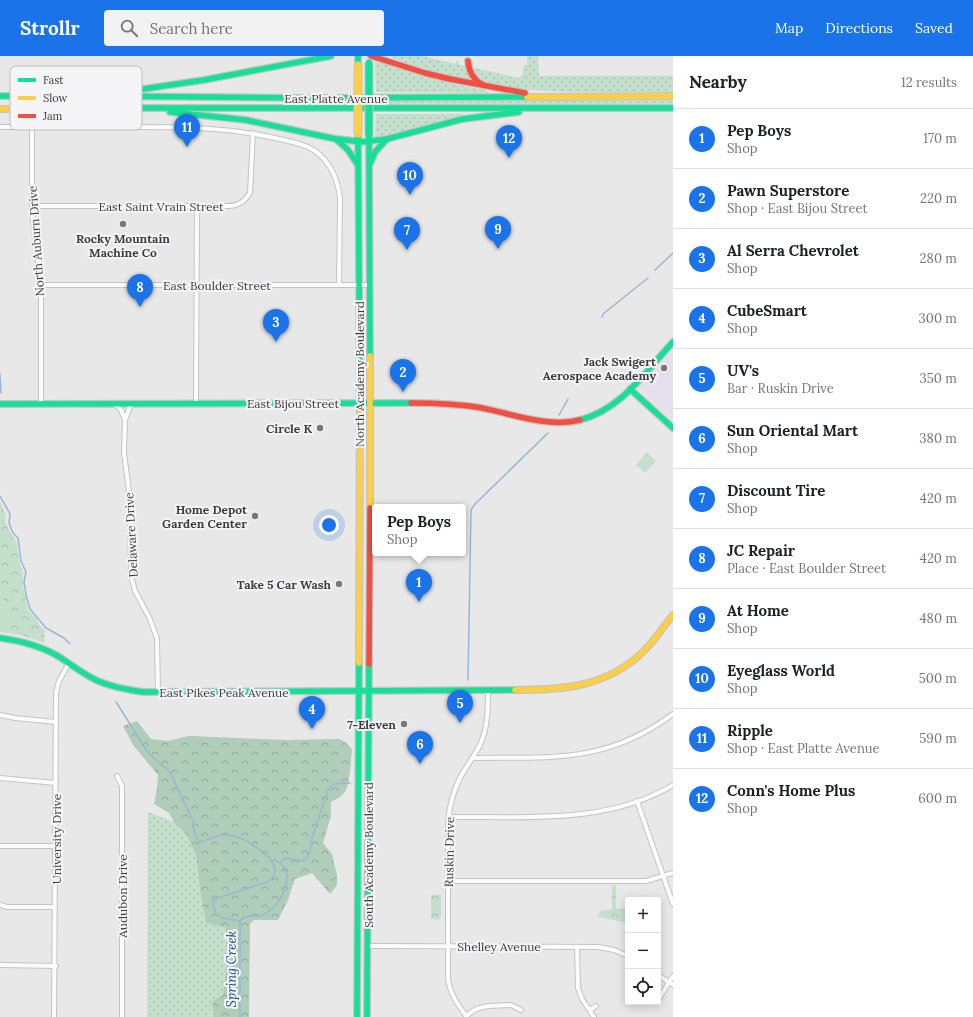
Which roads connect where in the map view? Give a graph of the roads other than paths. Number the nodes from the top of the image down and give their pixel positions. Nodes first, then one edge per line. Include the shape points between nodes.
1 (330, 56) edge
2 (358, 56) edge
3 (370, 58) edge
4 (388, 58) edge
5 (468, 61) dead end
6 (491, 88) junction
7 (142, 89) edge
8 (551, 96) junction
9 (673, 96) edge
10 (142, 97) edge
11 (142, 108) edge
12 (142, 108) edge
13 (543, 108) junction
14 (673, 108) edge
15 (0, 109) edge
16 (10, 109) edge
17 (142, 127) edge
18 (32, 130) edge
19 (253, 133) junction
20 (336, 138) junction
21 (358, 138) junction
22 (369, 138) junction
23 (387, 139) junction
24 (358, 166) junction
25 (369, 166) junction
26 (32, 206) junction
27 (197, 206) junction
28 (41, 285) junction
29 (196, 285) junction
30 (339, 285) junction
31 (359, 285) junction
32 (369, 285) junction
33 (673, 342) edge
34 (630, 389) junction
35 (196, 403) junction
36 (360, 403) junction
37 (370, 403) junction
38 (0, 404) edge
39 (41, 404) junction
40 (114, 404) junction
41 (131, 404) junction
42 (125, 420) junction
43 (673, 428) edge
44 (673, 615) edge
45 (0, 638) edge
46 (69, 663) junction
47 (488, 690) junction
48 (358, 692) junction
49 (368, 692) junction
50 (158, 693) junction
51 (673, 714) edge
52 (0, 715) edge
53 (56, 722) junction
54 (472, 758) junction
55 (118, 776) dead end
56 (0, 778) edge
57 (56, 784) junction
58 (673, 784) edge
59 (637, 801) junction
60 (449, 817) junction
61 (0, 846) edge
62 (56, 846) junction
63 (673, 873) edge
64 (663, 876) junction
65 (448, 881) junction
66 (673, 904) edge
67 (0, 905) edge
68 (56, 907) junction
69 (368, 946) junction
70 (448, 946) junction
71 (577, 947) junction
72 (625, 955) edge
73 (0, 965) edge
74 (56, 966) junction
75 (673, 976) edge
76 (661, 977) edge
77 (671, 983) edge
78 (661, 996) edge
79 (596, 1006) dead end
80 (521, 1010) dead end
81 (590, 1010) junction
82 (466, 1016) edge
83 (54, 1017) edge
84 (122, 1017) edge
85 (357, 1017) edge
86 (367, 1017) edge
87 (594, 1017) edge

1 - 7 main road
2 - 21 main road, North Academy Boulevard, bridge
3 - 4 main road
3 - 22 main road, North Academy Boulevard, bridge
4 - 6 main road via 439,77
5 - 6 main road via 468,69 473,79
6 - 8 main road
8 - 9 main road, East Platte Avenue
8 - 10 main road, East Platte Avenue
11 - 13 main road, East Platte Avenue
12 - 20 main road via 246,120
13 - 14 main road, East Platte Avenue
13 - 23 main road via 463,119
15 - 16 main road, East Platte Avenue
17 - 19 street via 204,127
18 - 26 street, North Auburn Drive
19 - 27 street, East Saint Vrain Street via 251,188 247,197 242,203 234,206
19 - 30 street via 306,146 320,155 332,170 340,198
20 - 21 main road
20 - 24 main road via 348,150
21 - 22 main road
21 - 24 main road, North Academy Boulevard
22 - 23 main road
22 - 25 main road, North Academy Boulevard
23 - 25 main road via 375,152
24 - 31 main road, North Academy Boulevard
25 - 32 main road, North Academy Boulevard
26 - 27 street, East Saint Vrain Street
26 - 28 street, North Auburn Drive
27 - 29 street
28 - 29 street, East Boulder Street
28 - 39 street, North Auburn Drive
29 - 30 street, East Boulder Street
29 - 35 street
30 - 31 street, East Boulder Street
31 - 32 street, East Boulder Street
31 - 36 main road, North Academy Boulevard
32 - 37 main road, North Academy Boulevard
33 - 34 main road, East Bijou Street
34 - 37 main road, East Bijou Street via 596,415 585,420 564,422 463,406
34 - 43 main road
35 - 36 main road, East Bijou Street
35 - 41 main road, East Bijou Street
36 - 37 main road, East Bijou Street
36 - 48 main road, North Academy Boulevard
37 - 49 main road, North Academy Boulevard
38 - 39 main road, East Bijou Street
39 - 40 main road, East Bijou Street
40 - 41 main road, East Bijou Street
40 - 42 street via 121,410
41 - 42 street, Delaware Drive
42 - 50 street, Delaware Drive via 124,453 130,499 130,568 136,591 157,638
44 - 47 main road, East Pikes Peak Avenue via 639,654 617,671 597,681 562,690
45 - 46 main road, East Pikes Peak Avenue via 32,644
46 - 50 main road, East Pikes Peak Avenue via 92,678 112,686
46 - 53 street, University Drive via 57,687
47 - 49 main road, East Pikes Peak Avenue
47 - 54 street, Ruskin Drive via 486,725
48 - 49 main road, East Pikes Peak Avenue
48 - 50 main road, East Pikes Peak Avenue
48 - 85 main road, South Academy Boulevard
49 - 69 main road, South Academy Boulevard
51 - 54 street via 632,739 587,753 550,758
52 - 53 street
53 - 57 street, University Drive
54 - 60 street, Ruskin Drive via 457,783
55 - 84 street, Audubon Drive via 122,786
56 - 57 street
57 - 62 street, University Drive
58 - 59 street
59 - 60 street via 576,815
59 - 64 street
60 - 65 street, Ruskin Drive
61 - 62 street
62 - 68 street, University Drive
63 - 64 street
64 - 65 street via 646,881
64 - 66 street
65 - 70 street, Ruskin Drive
67 - 68 street
68 - 74 street, University Drive
69 - 70 street, Shelley Avenue
69 - 86 main road, South Academy Boulevard
70 - 71 street, Shelley Avenue
70 - 82 street, Ruskin Drive via 449,985 454,999
71 - 72 street, Shelley Avenue via 606,948
71 - 81 street via 578,988
73 - 74 street
74 - 83 street, University Drive
75 - 77 street
76 - 77 street
77 - 78 street
79 - 81 street
80 - 82 street via 511,1005 488,1006 476,1009
81 - 87 street

